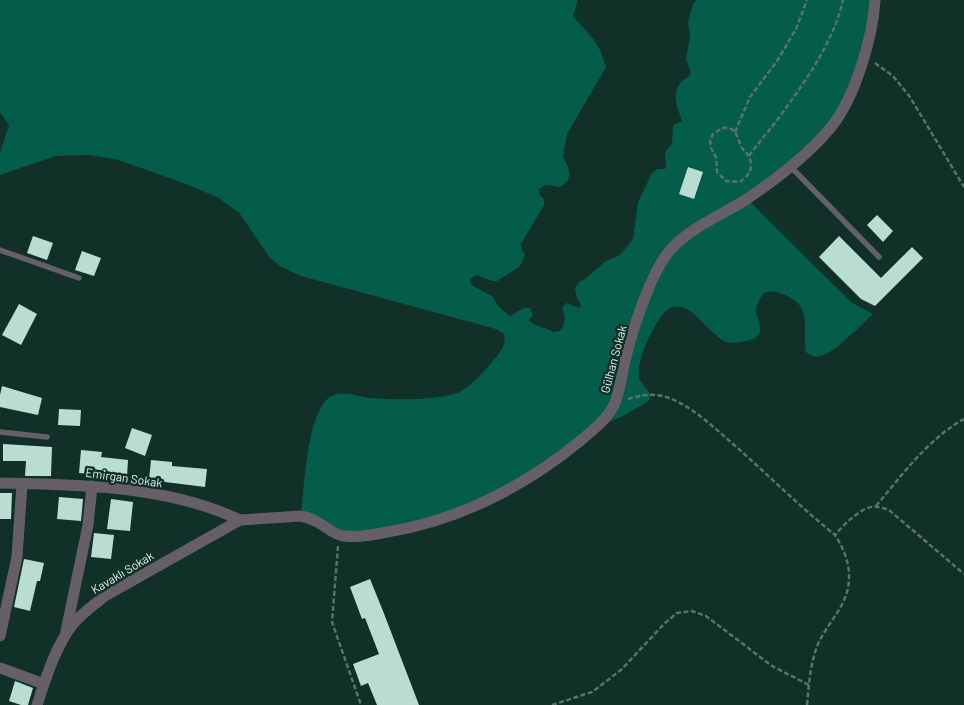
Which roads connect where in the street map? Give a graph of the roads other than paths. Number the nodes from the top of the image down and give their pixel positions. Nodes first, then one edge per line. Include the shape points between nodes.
1 (875, 0) edge
2 (789, 166) junction
3 (0, 250) edge
4 (880, 257) dead end
5 (79, 278) dead end
6 (0, 432) edge
7 (47, 437) dead end
8 (0, 483) edge
9 (22, 484) junction
10 (92, 486) junction
11 (240, 520) junction
12 (65, 635) junction
13 (0, 636) edge
14 (0, 668) edge
15 (44, 684) junction
16 (37, 705) edge

1 - 2 street, Gülhan Sokak via 864,54 840,114 817,142
2 - 4 lane
2 - 11 street, Gülhan Sokak via 747,199 694,231 670,250 657,270 641,310 615,402 608,414 573,446 518,484 434,522 364,536 339,535 319,522 301,516
3 - 5 lane
6 - 7 lane
8 - 9 street, Emirgan Sokak
9 - 10 street, Emirgan Sokak
9 - 13 street via 18,557
10 - 11 street, Emirgan Sokak via 178,499 211,507
10 - 12 street via 88,525
11 - 12 street, Kavaklı Sokak via 105,596
12 - 15 street, Kavaklı Sokak
14 - 15 street
15 - 16 street, Kavaklı Sokak

